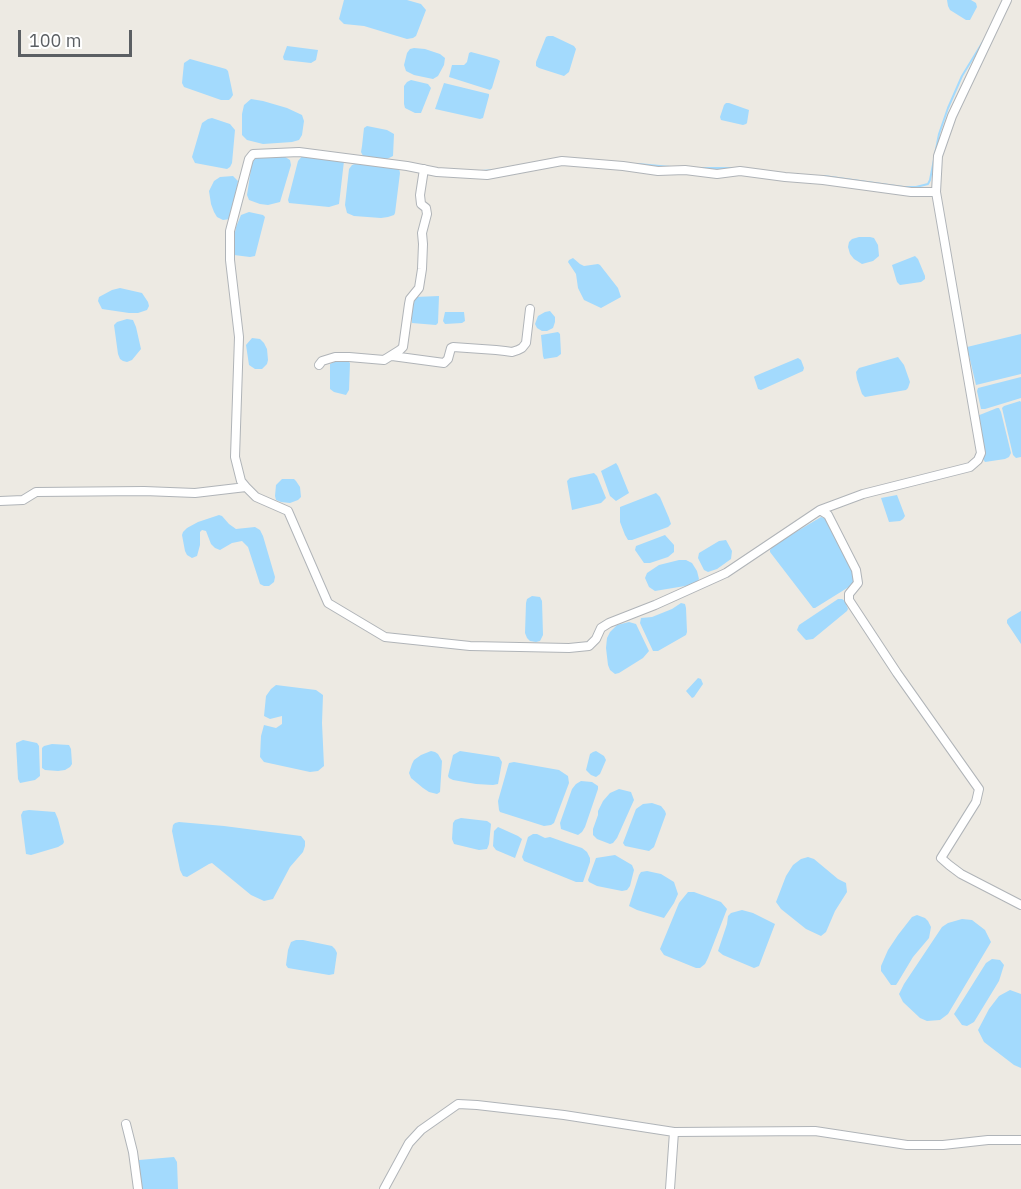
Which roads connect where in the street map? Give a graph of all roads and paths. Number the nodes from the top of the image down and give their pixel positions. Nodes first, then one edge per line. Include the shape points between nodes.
1 (1007, 0) edge
2 (424, 170) junction
3 (936, 192) junction
4 (530, 309) dead end
5 (392, 356) junction
6 (319, 365) dead end
7 (246, 487) junction
8 (0, 501) edge
9 (820, 510) junction
10 (1021, 905) edge
11 (126, 1124) dead end
12 (674, 1132) junction
13 (1021, 1140) edge
14 (138, 1189) edge
15 (384, 1189) edge
16 (670, 1189) edge

1 - 3 street via 945,136 938,156
2 - 3 street via 487,175 562,161 658,171 740,171
2 - 5 street via 420,195 427,211 422,233 423,269 419,288 410,299 403,347
2 - 7 street via 299,152 259,153 249,159 230,231 239,337 235,457
3 - 9 street via 981,453 970,467 863,494
4 - 5 street via 526,343 518,350 453,347 444,363
5 - 6 street via 381,360 335,357
7 - 8 street via 195,493 36,492 23,500
7 - 9 street via 256,497 288,511 327,603 385,637 470,646 589,646 609,623 726,573
9 - 10 street via 828,515 856,570 858,583 849,600 979,789 976,802 941,858 961,874
11 - 14 street
12 - 13 street via 815,1131 907,1145
12 - 15 street via 458,1104 409,1143
12 - 16 street

